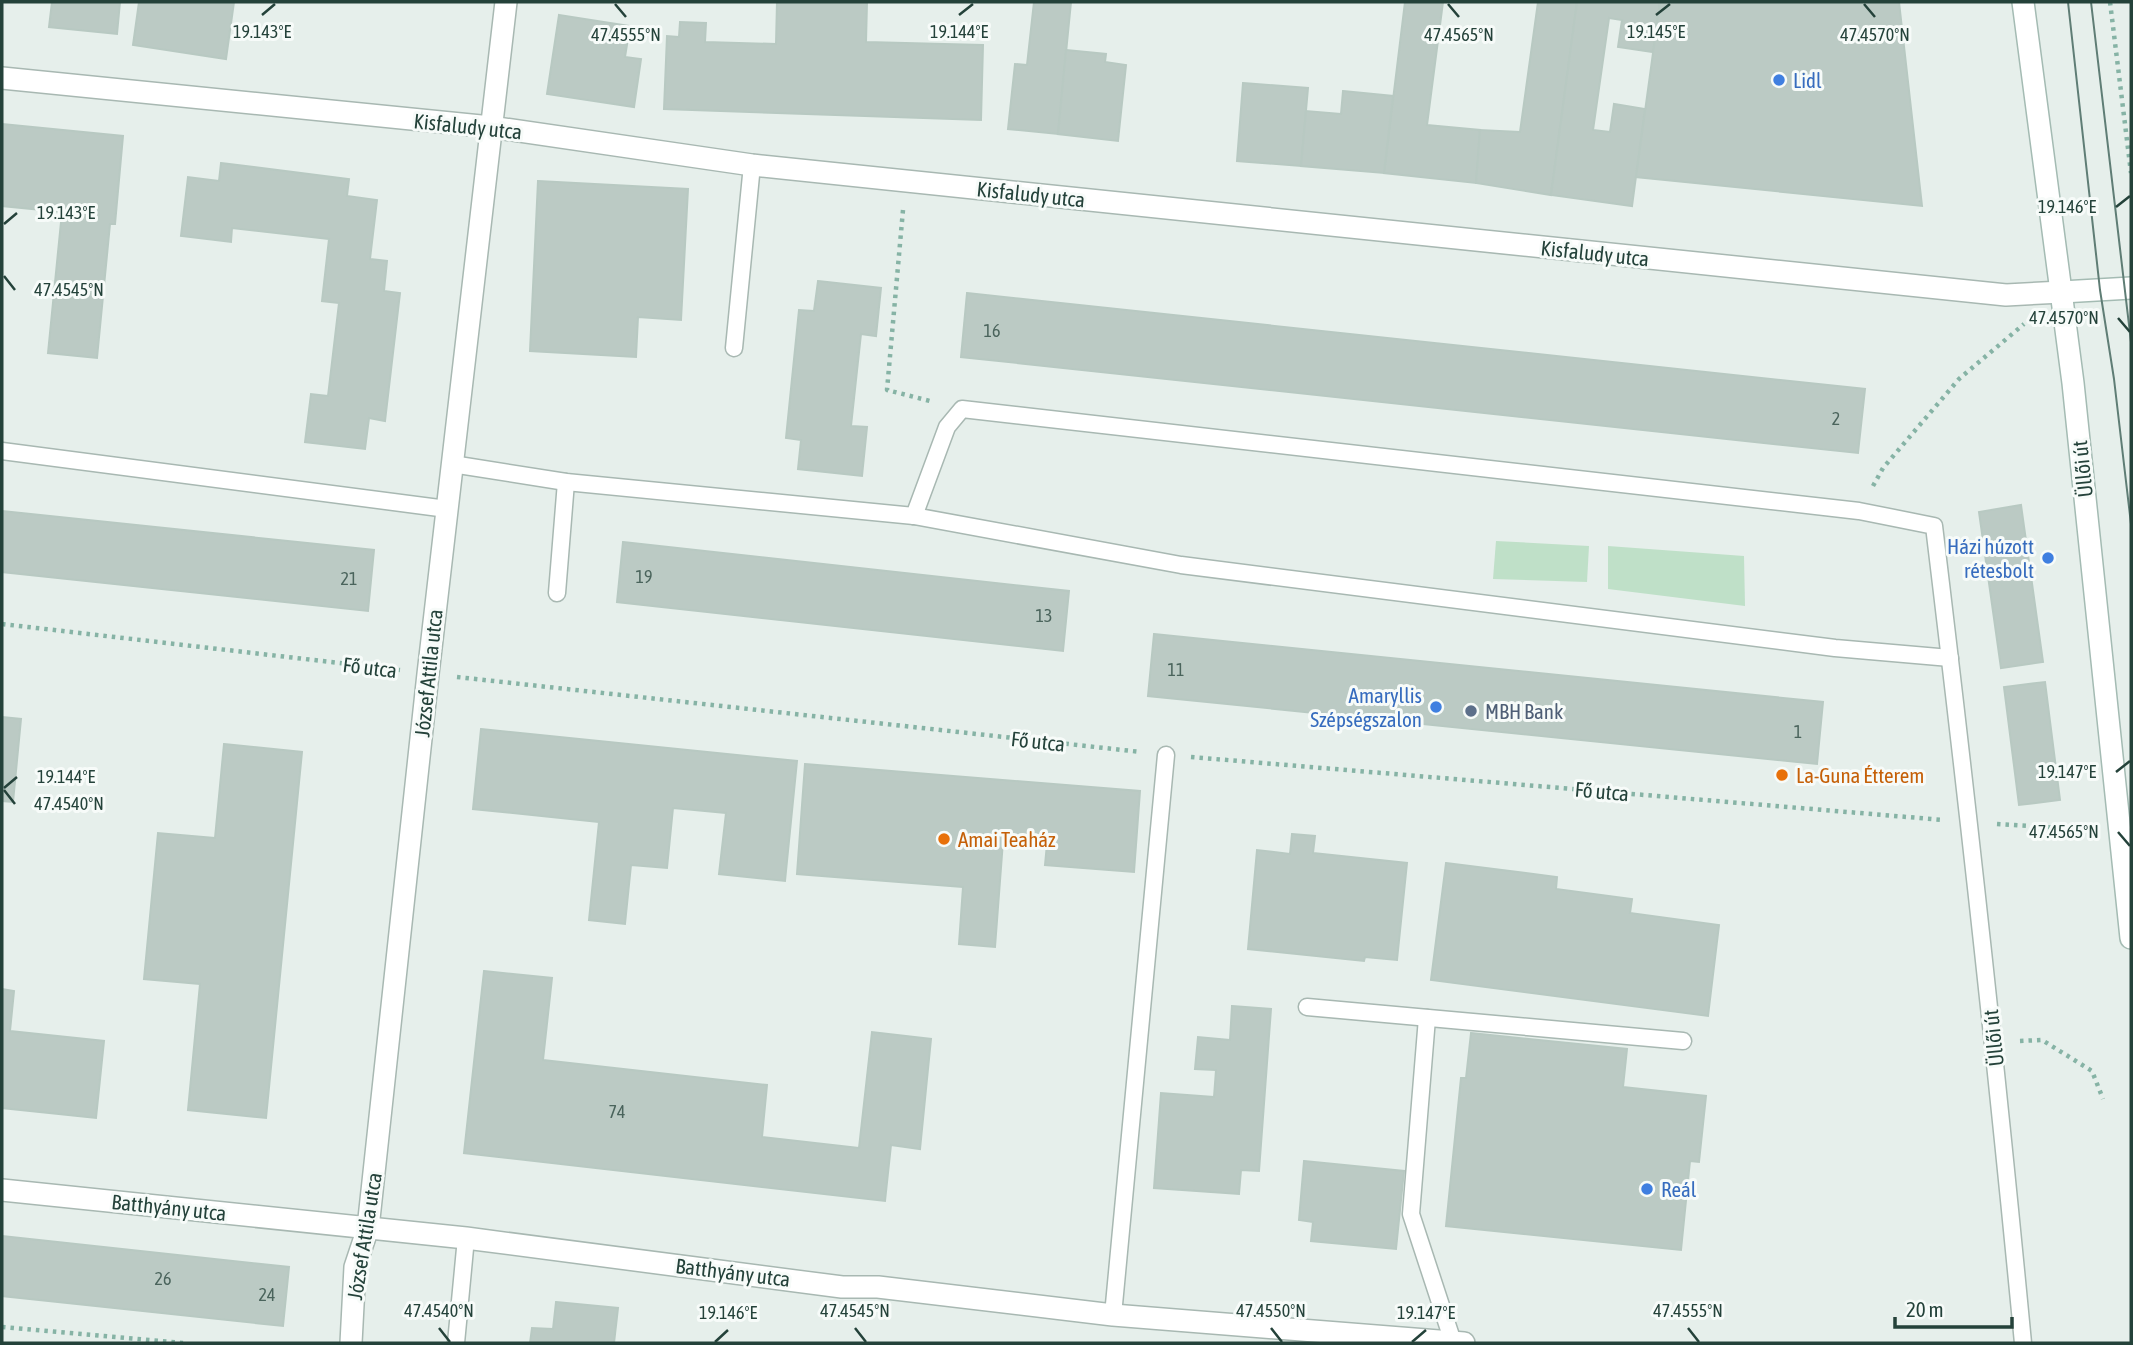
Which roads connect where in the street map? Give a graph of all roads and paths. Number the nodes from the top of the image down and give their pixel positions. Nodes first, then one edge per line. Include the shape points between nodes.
1 (506, 2) edge
2 (2023, 2) edge
3 (2110, 2) edge
4 (2, 78) edge
5 (491, 127) junction
6 (752, 165) junction
7 (2131, 173) edge
8 (905, 181) junction
9 (2131, 288) edge
10 (2062, 292) junction
11 (2004, 341) dead end
12 (734, 348) dead end
13 (962, 409) junction
14 (2, 451) edge
15 (452, 464) junction
16 (566, 482) junction
17 (447, 509) junction
18 (1859, 511) junction
19 (914, 516) junction
20 (557, 593) dead end
21 (2, 624) edge
22 (1950, 658) junction
23 (428, 674) junction
24 (1166, 755) junction
25 (1970, 822) junction
26 (2076, 830) dead end
27 (2131, 938) edge
28 (1307, 1007) dead end
29 (1427, 1018) junction
30 (1683, 1041) dead end
31 (1994, 1043) junction
32 (2103, 1100) dead end
33 (2, 1190) edge
34 (368, 1228) junction
35 (467, 1238) junction
36 (1113, 1315) junction
37 (2, 1327) edge
38 (1453, 1342) edge
39 (183, 1343) edge
40 (351, 1343) edge
41 (456, 1343) edge
42 (1464, 1343) edge
43 (2023, 1343) edge

1 - 5 street, József Attila utca
2 - 10 street, Üllői út
3 - 7 path
4 - 5 street, Kisfaludy utca
5 - 6 street, Kisfaludy utca
5 - 15 street, József Attila utca
6 - 8 street, Kisfaludy utca
6 - 12 lane
8 - 10 street, Kisfaludy utca via 2006,295
8 - 13 path via 887,390
9 - 10 street, Kisfaludy utca
10 - 27 street, Üllői út
11 - 18 path via 1959,379 1883,468
13 - 18 lane
13 - 19 lane via 947,427
14 - 17 lane
15 - 16 lane
15 - 17 street, József Attila utca
16 - 19 lane
16 - 20 lane
17 - 23 street, József Attila utca
18 - 22 lane, Üllői út via 1934,526
19 - 22 lane via 1181,565 1835,648
21 - 23 path, Fő utca
22 - 25 lane, Üllői út
23 - 24 path, Fő utca
23 - 34 street, József Attila utca
24 - 25 path, Fő utca
24 - 36 lane
25 - 26 path, Fő utca
25 - 31 lane, Üllői út
28 - 29 lane
29 - 30 lane
29 - 38 lane via 1410,1214
31 - 32 path via 2042,1040 2092,1071
31 - 43 lane, Üllői út
33 - 34 street, Batthyány utca
34 - 35 street, Batthyány utca
34 - 40 street, József Attila utca via 355,1267
35 - 36 street, Batthyány utca via 842,1287 878,1287
35 - 41 lane
36 - 38 street, Batthyány utca
37 - 39 path
38 - 42 street, Batthyány utca

